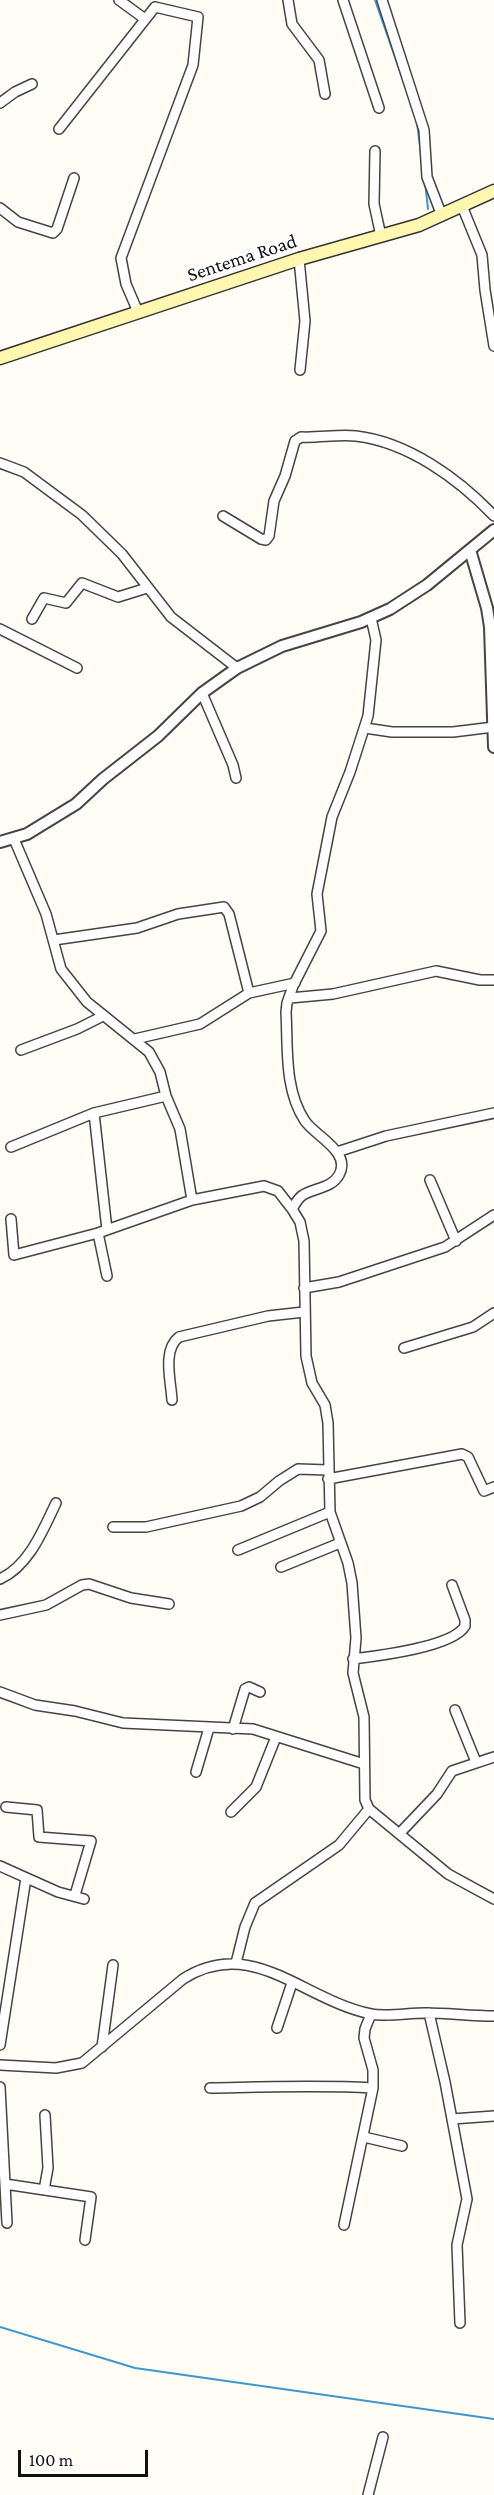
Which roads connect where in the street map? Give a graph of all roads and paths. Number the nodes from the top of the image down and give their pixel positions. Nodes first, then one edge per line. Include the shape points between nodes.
1 (119, 0) edge
2 (288, 0) edge
3 (343, 0) edge
4 (382, 0) edge
5 (154, 3) edge
6 (145, 19) junction
7 (32, 84) dead end
8 (324, 94) dead end
9 (0, 103) edge
10 (380, 108) dead end
11 (59, 129) dead end
12 (375, 152) dead end
13 (74, 178) dead end
14 (494, 191) edge
15 (462, 206) junction
16 (0, 208) edge
17 (442, 216) junction
18 (381, 236) junction
19 (299, 259) junction
20 (138, 312) junction
21 (494, 346) edge
22 (0, 358) edge
23 (300, 370) dead end
24 (0, 463) edge
25 (223, 516) dead end
26 (494, 516) edge
27 (494, 530) edge
28 (470, 550) junction
29 (147, 588) junction
30 (371, 618) junction
31 (32, 619) dead end
32 (0, 629) edge
33 (77, 668) dead end
34 (237, 668) junction
35 (202, 693) junction
36 (493, 727) edge
37 (364, 728) junction
38 (494, 747) edge
39 (236, 778) dead end
40 (14, 839) junction
41 (0, 842) edge
42 (54, 940) junction
43 (494, 980) edge
44 (295, 983) junction
45 (249, 993) junction
46 (290, 998) junction
47 (103, 1016) junction
48 (135, 1039) junction
49 (21, 1050) dead end
50 (166, 1096) junction
51 (94, 1113) junction
52 (494, 1113) edge
53 (12, 1147) dead end
54 (337, 1152) junction
55 (430, 1180) dead end
56 (192, 1200) junction
57 (292, 1209) junction
58 (494, 1215) edge
59 (11, 1219) dead end
60 (103, 1232) junction
61 (456, 1241) junction
62 (107, 1276) dead end
63 (304, 1288) junction
64 (304, 1312) junction
65 (494, 1313) edge
66 (404, 1348) dead end
67 (172, 1400) dead end
68 (328, 1474) junction
69 (494, 1487) edge
70 (56, 1503) dead end
71 (330, 1512) junction
72 (113, 1527) dead end
73 (340, 1543) junction
74 (238, 1550) dead end
75 (281, 1567) dead end
76 (0, 1579) edge
77 (452, 1585) dead end
78 (169, 1604) dead end
79 (0, 1615) edge
80 (353, 1659) junction
81 (0, 1692) edge
82 (260, 1692) dead end
83 (455, 1710) dead end
84 (209, 1728) junction
85 (233, 1729) junction
86 (276, 1737) junction
87 (494, 1757) edge
88 (477, 1762) junction
89 (364, 1764) junction
90 (196, 1772) dead end
91 (6, 1808) dead end
92 (369, 1809) junction
93 (231, 1812) dead end
94 (399, 1834) junction
95 (0, 1866) edge
96 (26, 1878) junction
97 (75, 1895) junction
98 (84, 1899) dead end
99 (494, 1899) edge
100 (237, 1963) junction
101 (113, 1965) dead end
102 (292, 1983) junction
103 (429, 2013) junction
104 (371, 2014) junction
105 (494, 2016) edge
106 (277, 2028) dead end
107 (0, 2044) edge
108 (102, 2047) junction
109 (0, 2065) edge
110 (0, 2087) edge
111 (210, 2088) dead end
112 (373, 2088) junction
113 (45, 2115) dead end
114 (494, 2116) edge
115 (452, 2119) junction
116 (364, 2137) junction
117 (402, 2146) dead end
118 (5, 2184) junction
119 (44, 2190) junction
120 (7, 2223) dead end
121 (344, 2225) dead end
122 (85, 2240) dead end
123 (460, 2323) dead end
124 (383, 2437) dead end
125 (368, 2495) edge

1 - 6 street
2 - 8 street via 292,24 319,60
3 - 10 street
4 - 17 street via 424,130 427,177
5 - 6 street
5 - 20 street via 198,17 193,65 121,258 126,284
6 - 11 street
7 - 9 street
12 - 18 street via 374,204
13 - 16 street via 53,233 18,222
14 - 15 main road, Sentema Road
15 - 17 main road, Sentema Road
15 - 21 street via 482,255
17 - 18 main road, Sentema Road
18 - 19 main road, Sentema Road
19 - 20 main road, Sentema Road
19 - 23 street via 305,321
20 - 22 main road, Sentema Road
24 - 29 street via 30,476 82,515 122,554
25 - 26 street via 266,540 274,501 295,441 301,437 350,436 400,447 442,472
27 - 28 street
28 - 30 street via 407,599
28 - 36 street via 490,627
29 - 31 street via 118,597 82,583 66,603 44,598
29 - 34 street via 171,617
30 - 34 street via 282,646
30 - 37 street via 376,640
32 - 33 street
34 - 35 street
35 - 39 street
35 - 40 street via 158,736 76,804
36 - 37 street via 453,732
36 - 38 street
37 - 44 street via 332,816 317,894 321,931
40 - 41 street
40 - 42 street
42 - 45 street via 137,928 178,914 224,908 229,914
42 - 47 street via 58,963 67,978
43 - 46 street via 436,971 333,994
44 - 45 street
44 - 46 street
45 - 48 street via 200,1024
46 - 54 street via 286,1012 291,1088 304,1119
47 - 48 street
47 - 49 street
48 - 50 street via 156,1061
50 - 51 street
50 - 56 street via 180,1129
51 - 53 street
51 - 60 street
52 - 54 street via 386,1136
54 - 57 street via 341,1163 338,1177 303,1194
55 - 61 street
56 - 57 street via 269,1186
56 - 60 street
57 - 63 street via 304,1241
58 - 61 street
59 - 60 street via 14,1255
60 - 62 street
61 - 63 street via 339,1281
63 - 64 street
64 - 67 street via 268,1316 179,1337 169,1355
64 - 68 street via 309,1370 325,1405 328,1423
65 - 66 street via 473,1328
68 - 69 street via 462,1454 468,1457 484,1491
68 - 71 street
68 - 72 street via 298,1469 241,1506 146,1527
70 - 76 street via 40,1538 10,1574
71 - 73 street
71 - 74 street
73 - 75 street
73 - 80 street via 352,1583 356,1638
77 - 80 street via 465,1620 457,1635 423,1647
78 - 79 street via 131,1598 89,1584 46,1605
80 - 89 street via 364,1718
81 - 84 street via 35,1705 123,1724
82 - 85 street via 245,1689
83 - 88 street
84 - 85 street
84 - 90 street
85 - 86 street via 253,1729
86 - 89 street
86 - 93 street via 256,1788
87 - 88 street
88 - 94 street via 452,1771 437,1794
89 - 92 street
91 - 97 street via 37,1810 39,1837 91,1840
92 - 94 street
92 - 100 street via 339,1845 255,1903
94 - 99 street via 448,1874
95 - 96 street
96 - 97 street
96 - 107 street
97 - 98 street
100 - 102 street via 258,1966
100 - 108 street via 200,1969 183,1979
101 - 108 street
102 - 104 street
102 - 106 street
103 - 104 street
103 - 105 street
103 - 115 street
104 - 112 street via 364,2038 373,2070
108 - 109 street via 72,2067
110 - 118 street
111 - 112 street
112 - 116 street
113 - 119 street via 48,2168
114 - 115 street
115 - 123 street via 467,2199 457,2245
116 - 117 street
116 - 121 street
118 - 119 street
118 - 120 street
119 - 122 street via 91,2197
124 - 125 street

